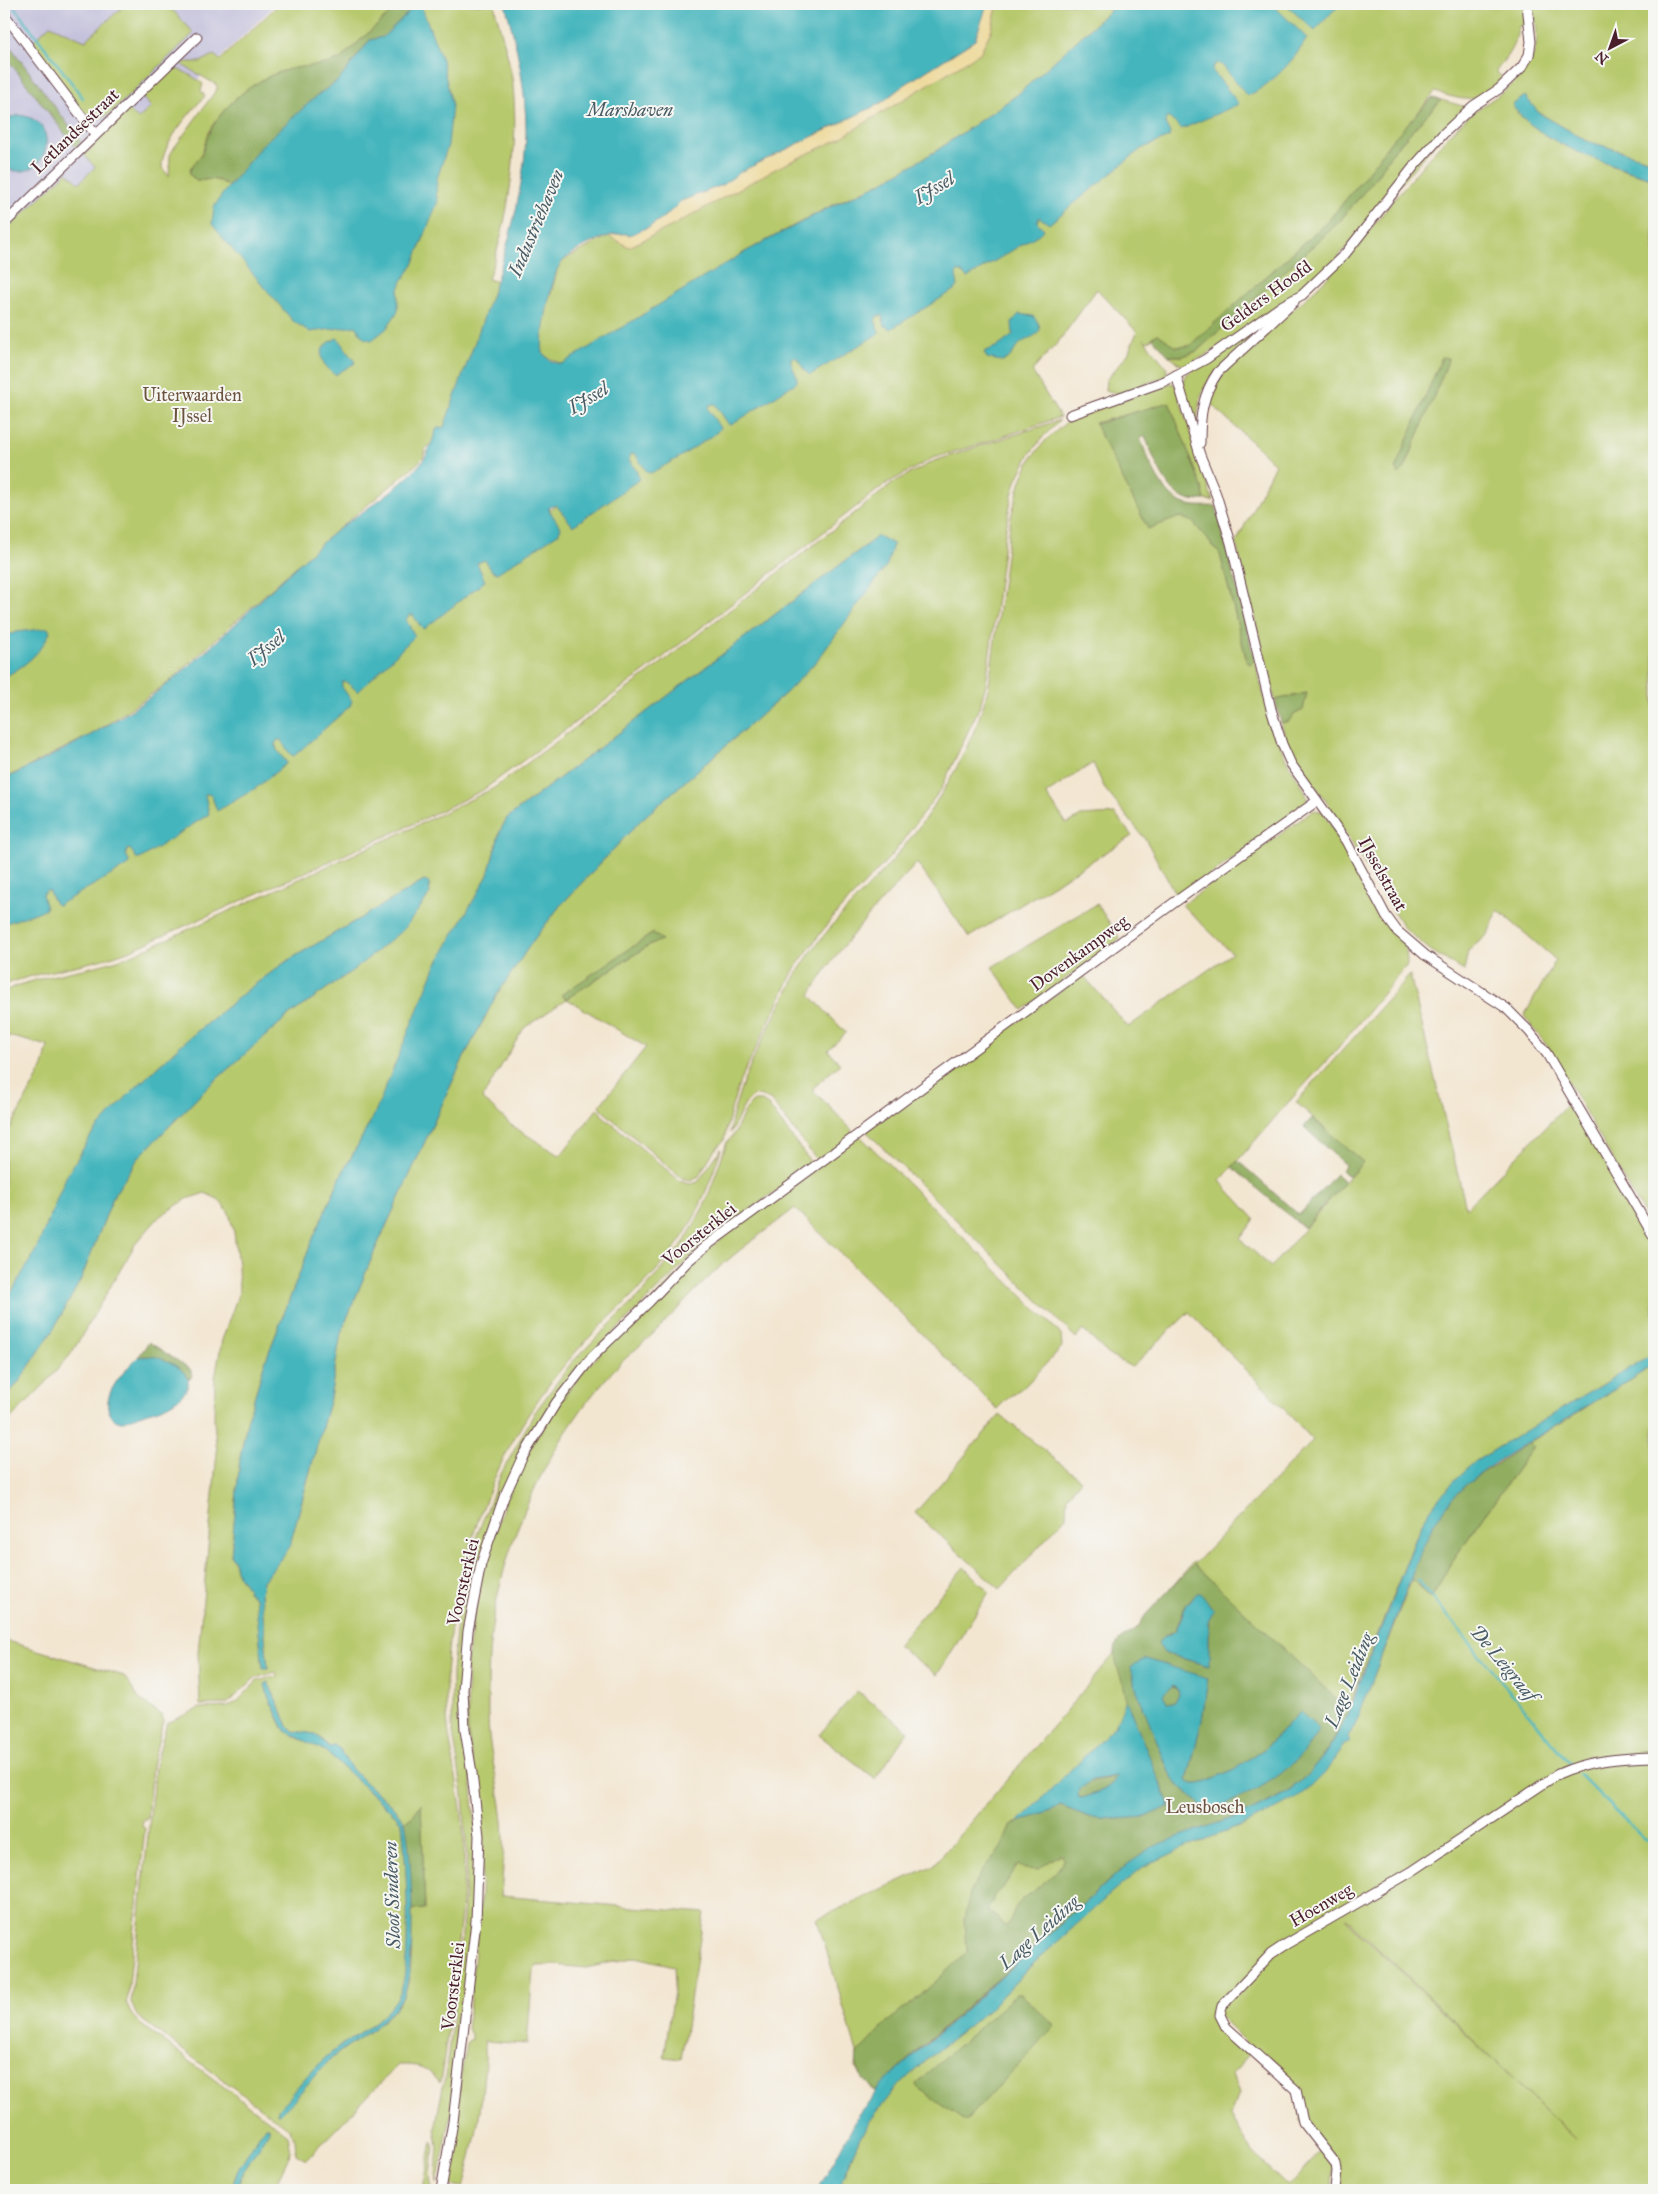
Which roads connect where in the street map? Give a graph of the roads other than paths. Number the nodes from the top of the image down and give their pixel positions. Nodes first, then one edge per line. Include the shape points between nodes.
1 (1527, 4) edge
2 (4, 14) edge
3 (197, 37) dead end
4 (95, 134) junction
5 (4, 224) edge
6 (1302, 294) junction
7 (1176, 375) junction
8 (1070, 415) dead end
9 (1200, 455) junction
10 (1317, 801) junction
11 (861, 1132) joint
12 (1654, 1237) edge
13 (1654, 1757) edge
14 (441, 2190) edge
15 (1335, 2190) edge

1 - 6 street, Gelders Hoofd via 1531,42 1529,55 1522,67 1443,134 1345,254
2 - 4 street
3 - 4 street, Letlandsestraat
4 - 5 street, Letlandsestraat
6 - 7 street, Gelders Hoofd via 1206,359
6 - 9 street, IJsselstraat via 1211,382 1203,398
7 - 8 street, Gelders Hoofd via 1160,384
7 - 9 street, IJsselstraat
9 - 10 street, IJsselstraat via 1231,543 1277,731 1292,764
10 - 11 street, Dovenkampweg
10 - 12 street, IJsselstraat via 1346,841 1397,931 1425,955 1506,1008 1547,1054
11 - 14 street, Voorsterklei via 700,1251 592,1358 537,1432 504,1497 475,1587 464,1661 463,1710 479,1836 478,1894 455,2107
13 - 15 street, Hoenweg via 1594,1762 1558,1774 1411,1872 1271,1954 1222,2006 1220,2015 1226,2026 1296,2090 1303,2122 1336,2164

